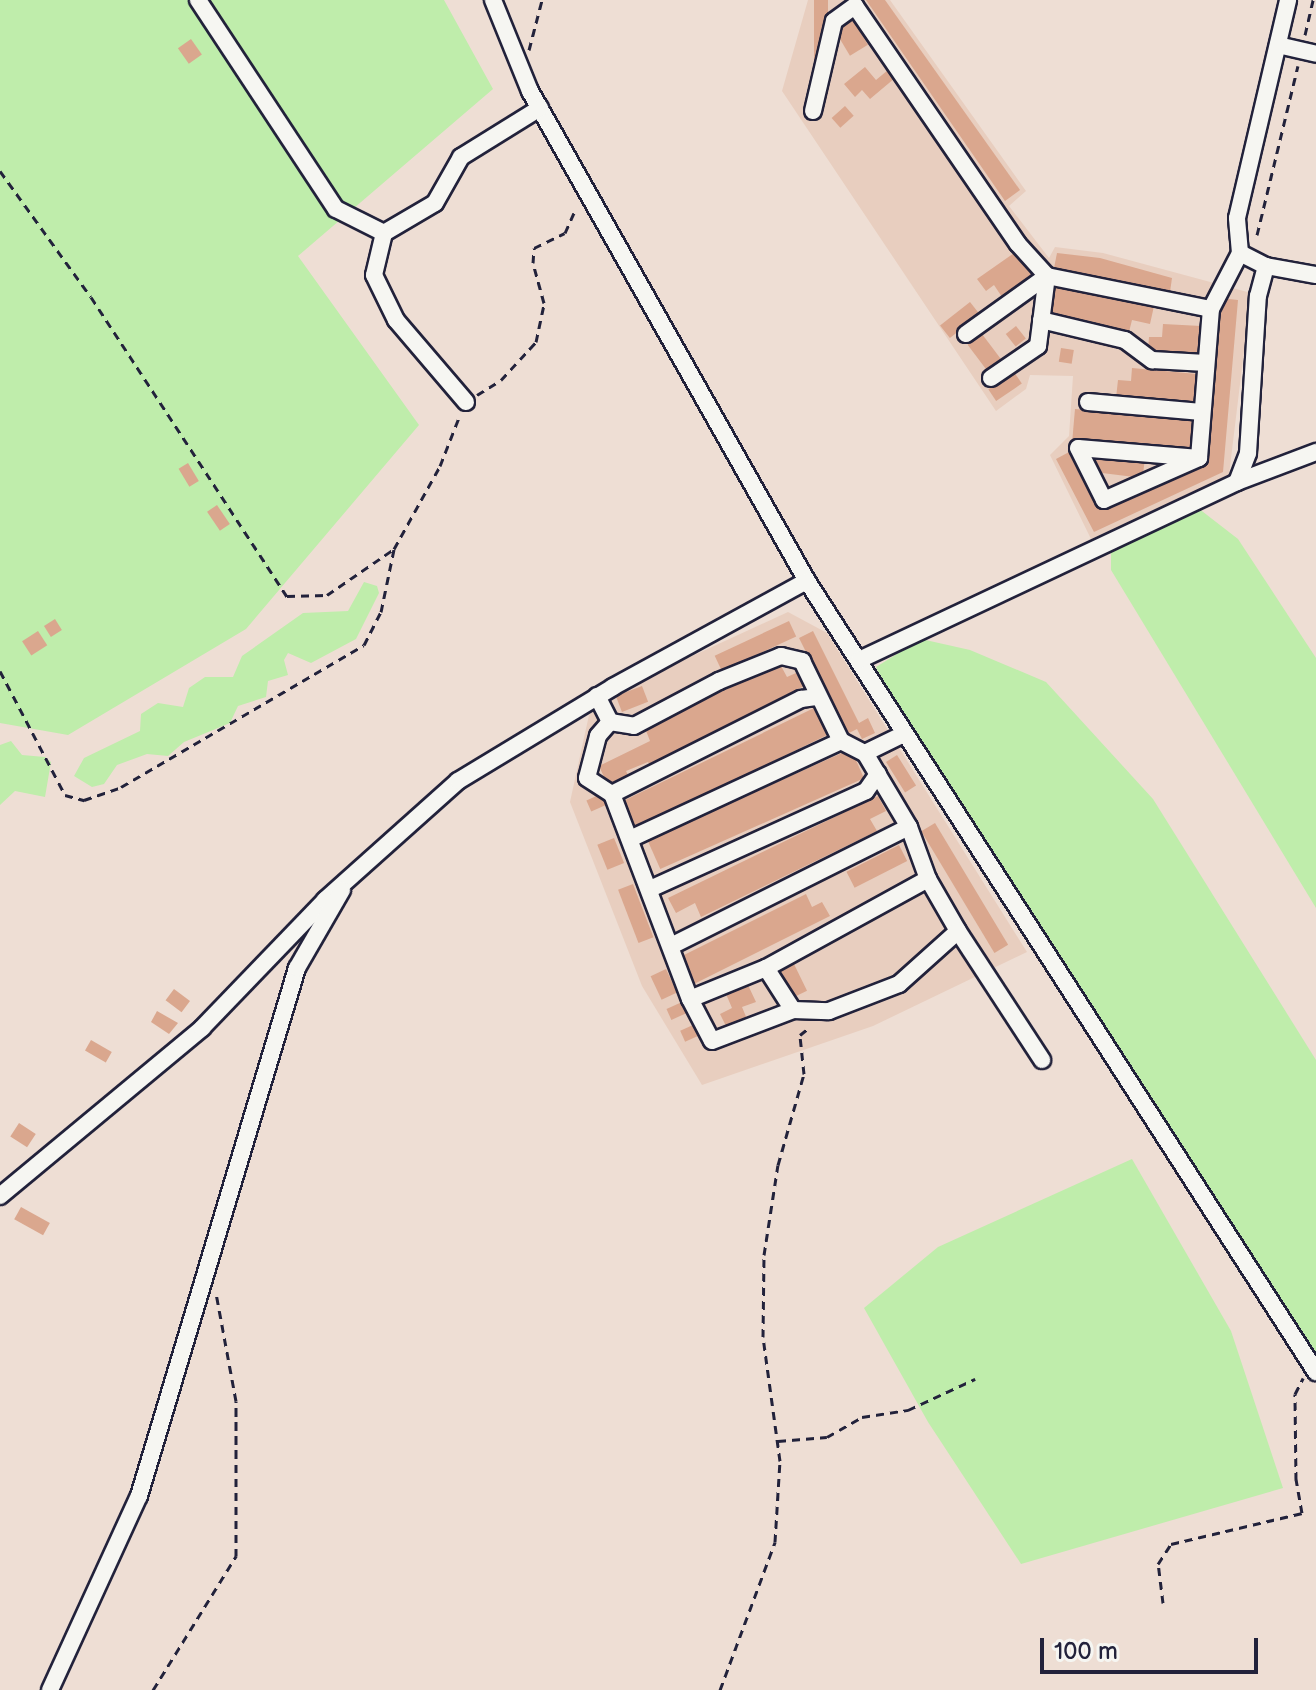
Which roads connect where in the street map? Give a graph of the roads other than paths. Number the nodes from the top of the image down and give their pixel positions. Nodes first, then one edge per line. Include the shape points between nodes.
1 (198, 0) edge
2 (493, 0) edge
3 (1288, 0) edge
4 (1278, 45) junction
5 (1309, 52) edge
6 (540, 108) junction
7 (813, 111) dead end
8 (384, 233) junction
9 (1240, 253) junction
10 (1266, 266) junction
11 (1316, 275) edge
12 (1047, 276) junction
13 (1211, 309) junction
14 (1041, 320) junction
15 (966, 334) dead end
16 (1206, 363) junction
17 (991, 378) dead end
18 (466, 402) road end
19 (1088, 402) dead end
20 (1202, 412) junction
21 (1316, 452) edge
22 (1199, 458) junction
23 (1237, 482) junction
24 (807, 581) junction
25 (859, 660) junction
26 (597, 696) junction
27 (818, 697) junction
28 (610, 722) junction
29 (904, 734) junction
30 (841, 741) junction
31 (865, 753) junction
32 (878, 774) junction
33 (612, 794) junction
34 (909, 827) junction
35 (632, 838) junction
36 (350, 877) junction
37 (928, 879) junction
38 (650, 889) junction
39 (958, 931) junction
40 (671, 946) junction
41 (766, 968) junction
42 (690, 999) junction
43 (793, 1010) junction
44 (1042, 1060) dead end
45 (0, 1196) edge
46 (1313, 1368) edge
47 (50, 1690) edge

1 - 8 street via 336,209
2 - 6 street
3 - 4 street
4 - 5 street
4 - 9 street via 1237,218
6 - 8 street via 461,157 435,203
6 - 24 street
7 - 12 street via 834,21 855,6 1018,244
8 - 18 street via 374,275 379,286 396,320
9 - 10 street
9 - 13 street
10 - 11 street
10 - 23 street via 1258,296 1248,453
12 - 13 street
12 - 14 street
12 - 15 street
13 - 16 street
14 - 16 street via 1125,340 1152,360
14 - 17 street via 1038,346
16 - 20 street
19 - 20 street
20 - 22 street
21 - 23 street
22 - 22 street via 1104,500 1078,448 1108,450
23 - 25 street
24 - 25 street
24 - 26 street
25 - 29 street
26 - 28 street
26 - 36 street via 458,781
27 - 28 street via 802,661 781,656 719,681 634,726
27 - 30 street
27 - 33 street via 801,699
28 - 33 street via 598,736 587,778
29 - 31 street
29 - 46 street
30 - 31 street
30 - 35 street
31 - 32 street
32 - 34 street
32 - 38 street via 866,791
33 - 35 street
34 - 37 street
34 - 40 street
35 - 38 street
36 - 45 street via 202,1028
36 - 47 street via 297,968 139,1496
37 - 39 street
37 - 41 street
38 - 40 street
39 - 43 street via 899,984 829,1011
39 - 44 street
40 - 42 street
41 - 42 street
41 - 43 street
42 - 43 street via 712,1041

